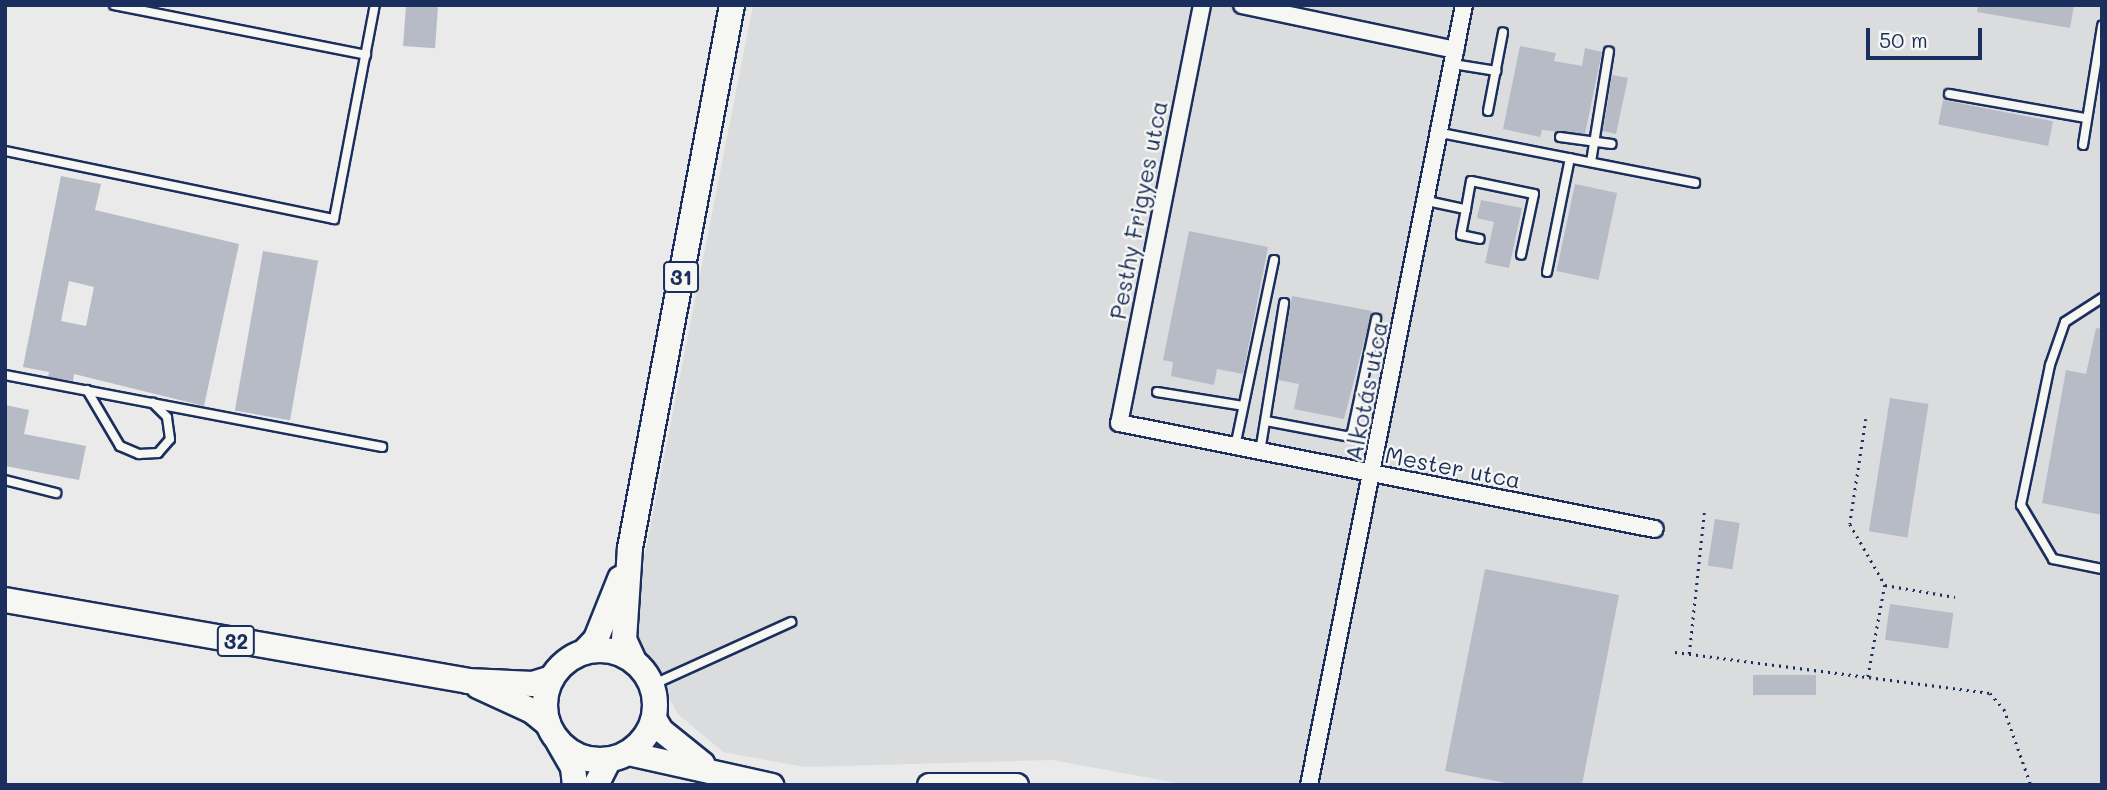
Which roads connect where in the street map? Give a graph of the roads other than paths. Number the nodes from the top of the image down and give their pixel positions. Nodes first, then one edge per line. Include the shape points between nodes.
1 (114, 5) edge
2 (375, 5) edge
3 (732, 5) edge
4 (1202, 5) edge
5 (1242, 5) edge
6 (1464, 5) edge
7 (2102, 26) edge
8 (1503, 32) dead end
9 (1609, 51) dead end
10 (366, 55) junction
11 (1454, 57) junction
12 (1496, 71) junction
13 (1949, 94) dead end
14 (1488, 111) dead end
15 (2085, 117) junction
16 (1441, 133) junction
17 (1559, 137) dead end
18 (1594, 143) junction
19 (1612, 144) dead end
20 (2083, 145) dead end
21 (5, 151) edge
22 (1570, 158) junction
23 (1591, 162) junction
24 (1695, 183) dead end
25 (1427, 201) junction
26 (1466, 209) junction
27 (1480, 239) dead end
28 (1521, 255) dead end
29 (1274, 260) dead end
30 (1547, 272) dead end
31 (2102, 298) edge
32 (1284, 303) dead end
33 (1376, 318) dead end
34 (5, 375) edge
35 (87, 390) junction
36 (1157, 392) dead end
37 (153, 403) junction
38 (1243, 407) junction
39 (1266, 421) junction
40 (1119, 423) joint
41 (382, 447) dead end
42 (1235, 447) junction
43 (1261, 452) junction
44 (1372, 475) junction
45 (5, 480) edge
46 (55, 493) dead end
47 (1655, 529) dead end
48 (630, 548) junction
49 (2102, 569) edge
50 (5, 600) edge
51 (791, 622) dead end
52 (584, 652) junction
53 (634, 661) junction
54 (552, 678) junction
55 (467, 681) junction
56 (652, 685) junction
57 (654, 718) junction
58 (552, 732) junction
59 (618, 757) junction
60 (727, 775) junction
61 (575, 785) edge
62 (596, 785) edge
63 (771, 785) edge
64 (929, 785) edge
65 (1016, 785) edge
66 (1309, 785) edge

1 - 10 lane
2 - 10 lane
3 - 48 main road, 31
4 - 40 street, Pesthy Frigyes utca
5 - 11 street
6 - 11 street, Alkotás utca
7 - 15 lane
8 - 12 lane
9 - 18 lane
10 - 21 lane via 334,219
11 - 12 lane
11 - 16 street, Alkotás utca
12 - 14 lane
13 - 15 lane
15 - 20 lane
16 - 22 lane
16 - 25 street, Alkotás utca
17 - 18 lane
18 - 19 lane
18 - 23 lane
22 - 23 lane
22 - 30 lane
23 - 24 lane
25 - 26 lane
25 - 44 street, Alkotás utca
26 - 27 lane via 1461,235
26 - 28 lane via 1471,181 1534,194
29 - 38 lane
31 - 49 lane via 2065,322 2050,365 2021,505 2053,559
32 - 39 lane
33 - 39 lane via 1351,437
34 - 35 lane
35 - 37 lane
35 - 37 lane via 120,446 139,454 158,453 170,439 167,417
36 - 38 lane
37 - 41 lane
38 - 42 lane
39 - 43 lane
40 - 42 street, Mester utca
42 - 43 street, Mester utca
43 - 44 street, Mester utca
44 - 47 street, Mester utca
44 - 66 street, Alkotás utca
45 - 46 lane
48 - 52 main road, 31 via 596,639
48 - 53 main road, 31 via 624,640
50 - 55 main road, 32
51 - 56 lane
52 - 53 main road via 601,650
52 - 54 main road, 31
53 - 56 main road, 31
54 - 55 main road, 32 via 533,684
54 - 58 main road via 546,693
55 - 58 main road, 32 via 531,711
56 - 57 main road
57 - 59 main road via 639,744
57 - 60 street via 691,758
58 - 59 main road via 580,757
58 - 61 main road via 573,766
59 - 60 street
59 - 62 main road
60 - 63 street
64 - 65 street

